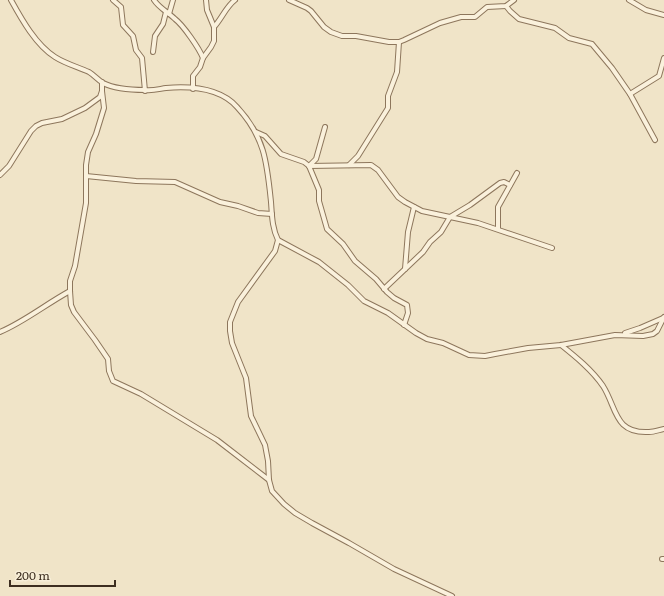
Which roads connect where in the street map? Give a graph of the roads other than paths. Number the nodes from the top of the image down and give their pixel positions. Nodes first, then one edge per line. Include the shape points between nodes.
1 (11, 0) edge
2 (113, 0) edge
3 (154, 0) edge
4 (173, 0) edge
5 (206, 0) edge
6 (235, 0) edge
7 (289, 0) edge
8 (514, 0) edge
9 (629, 0) edge
10 (301, 2) edge
11 (506, 6) junction
12 (168, 13) junction
13 (664, 15) edge
14 (214, 27) junction
15 (399, 42) junction
16 (153, 52) dead end
17 (203, 58) junction
18 (664, 58) edge
19 (102, 82) junction
20 (193, 89) junction
21 (145, 90) junction
22 (102, 91) junction
23 (630, 94) junction
24 (325, 127) dead end
25 (256, 132) junction
26 (655, 140) dead end
27 (349, 165) junction
28 (309, 166) junction
29 (516, 173) dead end
30 (0, 175) edge
31 (86, 176) junction
32 (510, 185) junction
33 (414, 207) junction
34 (272, 214) junction
35 (450, 217) junction
36 (498, 229) junction
37 (278, 240) junction
38 (552, 248) dead end
39 (405, 269) junction
40 (384, 289) junction
41 (70, 292) junction
42 (664, 317) edge
43 (404, 325) junction
44 (0, 332) edge
45 (620, 335) junction
46 (561, 345) junction
47 (664, 429) edge
48 (269, 480) junction
49 (452, 596) edge

1 - 19 street via 32,34 51,54 65,63 89,72
2 - 21 street via 121,7 123,24 133,36 136,50 142,58
3 - 12 street
4 - 12 street
5 - 14 street
6 - 14 street
7 - 10 street
8 - 11 street
9 - 13 street via 646,10
10 - 15 street via 331,32 342,36
11 - 15 street via 487,7 478,16 461,17 440,23
11 - 23 street via 519,19 555,28 570,38 592,44
12 - 16 street via 155,36
12 - 17 street via 177,20
14 - 17 street via 213,44
15 - 27 street via 397,70 388,96 388,108 358,156
17 - 20 street via 193,76
18 - 23 street via 659,76
19 - 21 street via 112,86
19 - 22 street
20 - 21 street
20 - 25 street via 215,92 232,102
22 - 30 street via 97,99 85,108 62,119 36,126
22 - 31 street via 104,108 88,152
23 - 26 street
24 - 28 street via 316,158
25 - 28 street via 265,136 281,154
25 - 34 street via 265,154
27 - 28 street
27 - 33 street via 365,164 375,167 398,196
28 - 40 street via 319,190 319,201 327,229
29 - 32 street
31 - 34 street via 175,182 220,202 258,213
31 - 41 street via 86,203
32 - 35 street via 500,183
32 - 36 street via 498,207
33 - 35 street via 430,214
33 - 39 street via 408,232
34 - 37 street
35 - 36 street
35 - 39 street via 438,236
36 - 38 street
37 - 43 street via 319,262 364,301
37 - 48 street via 275,251 238,302 230,322 232,343 246,378 251,416 265,445
39 - 40 street
40 - 43 street via 408,306
41 - 44 street
41 - 48 street via 74,312 108,359 113,381 141,394 217,440
42 - 45 street
42 - 45 street via 653,334
43 - 46 street via 422,337 469,355 485,356
45 - 46 street
46 - 47 street via 603,386 620,423 634,430 647,432
48 - 49 street via 272,491 295,513 394,569

